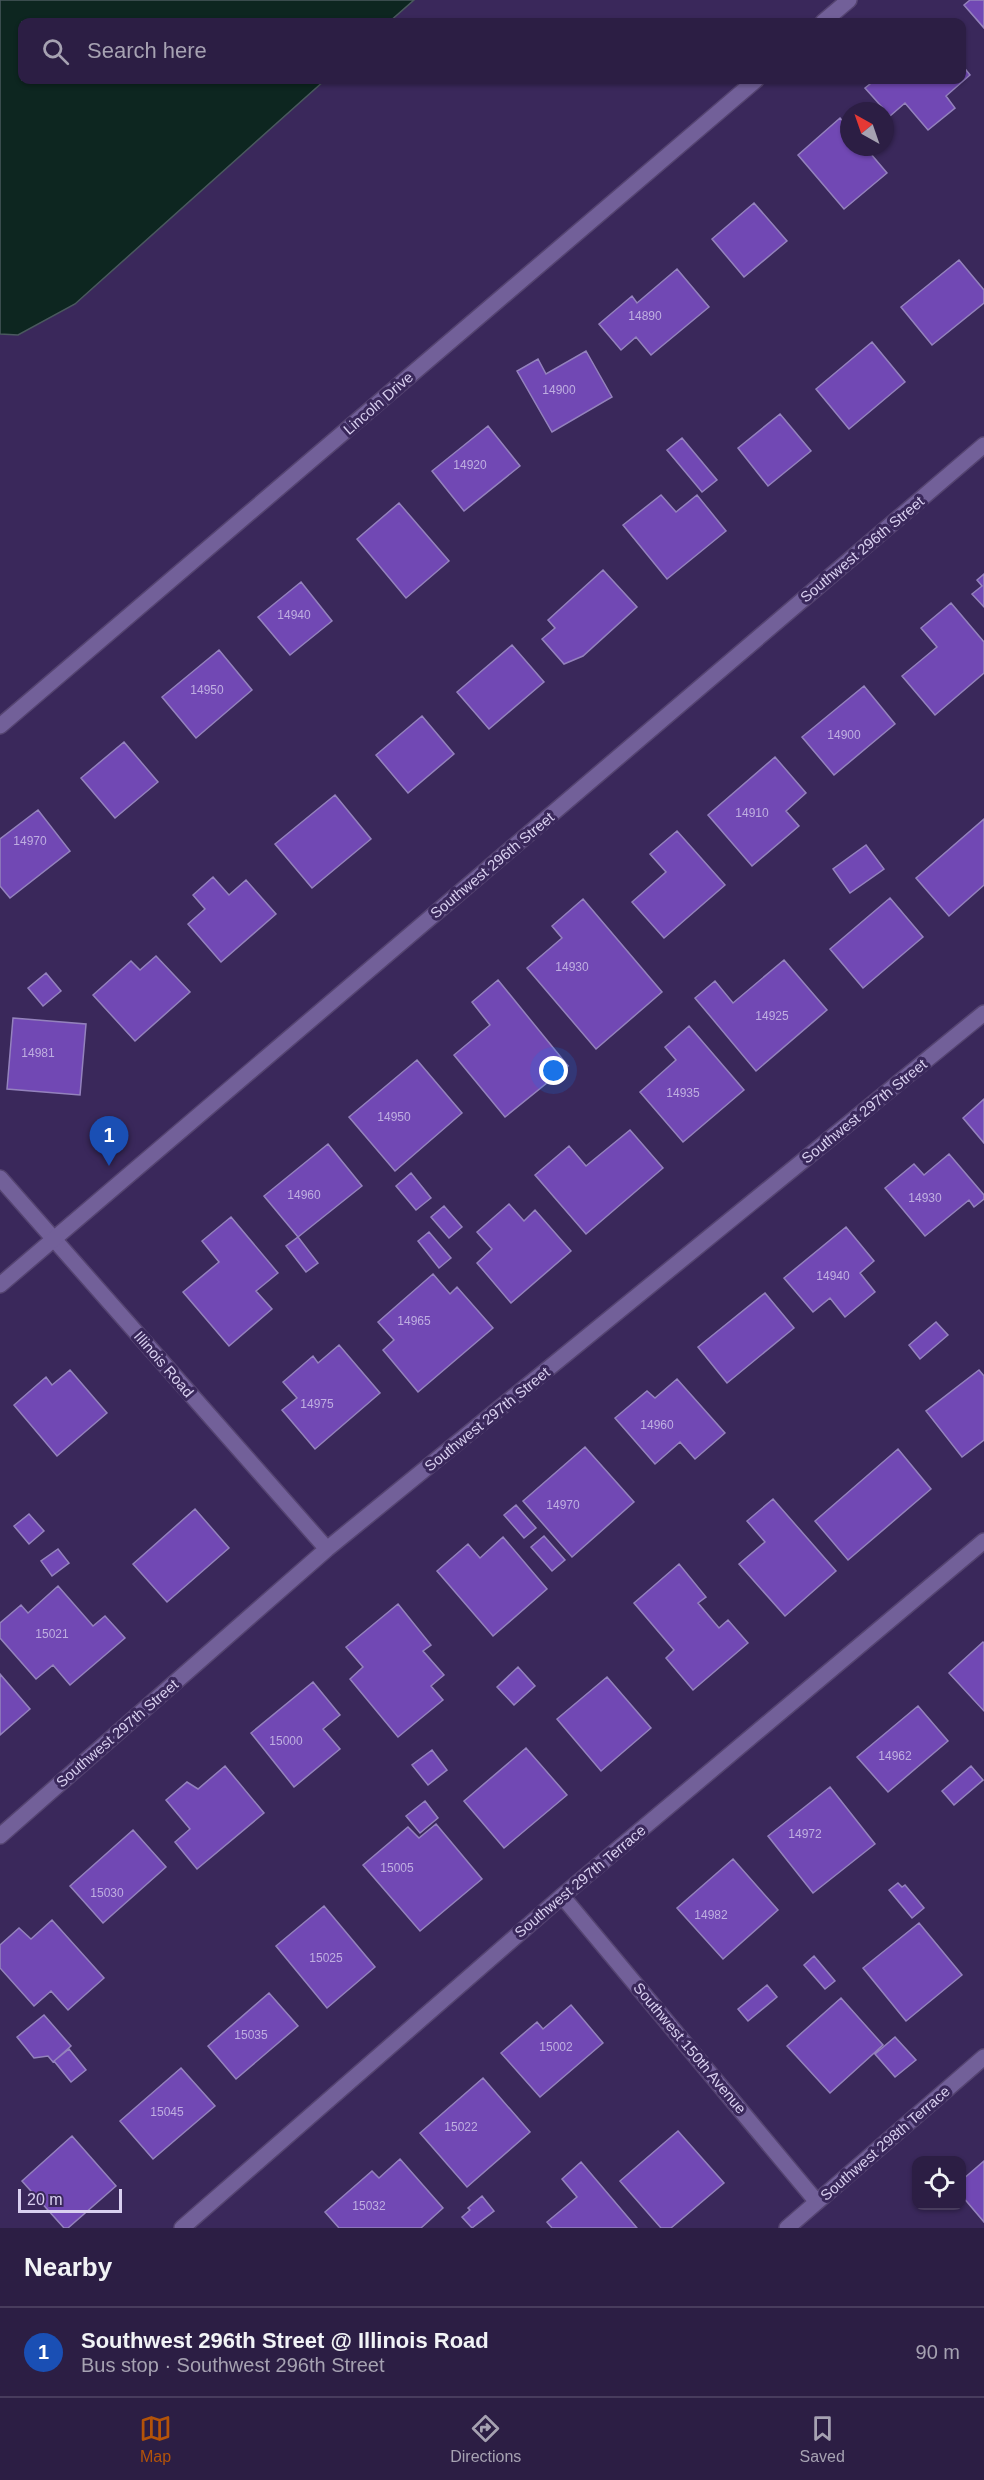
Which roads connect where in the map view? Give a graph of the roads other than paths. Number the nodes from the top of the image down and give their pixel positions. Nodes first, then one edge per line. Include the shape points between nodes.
1 (849, 0) edge
2 (828, 18) edge
3 (751, 84) edge
4 (984, 445) edge
5 (0, 726) edge
6 (984, 1013) edge
7 (0, 1178) edge
8 (54, 1239) junction
9 (0, 1285) edge
10 (984, 1540) edge
11 (327, 1549) junction
12 (0, 1836) edge
13 (562, 1896) junction
14 (984, 2057) edge
15 (817, 2202) junction
16 (182, 2228) edge
17 (787, 2228) edge

1 - 2 street
3 - 5 street, Lincoln Drive
4 - 8 street, Southwest 296th Street
6 - 11 street, Southwest 297th Street
7 - 8 street, Illinois Road
8 - 9 street, Southwest 296th Street
8 - 11 street, Illinois Road
10 - 13 street, Southwest 297th Terrace
11 - 12 street, Southwest 297th Street
13 - 15 street, Southwest 150th Avenue
13 - 16 street, Southwest 297th Terrace
14 - 15 street, Southwest 298th Terrace
15 - 17 street, Southwest 298th Terrace

